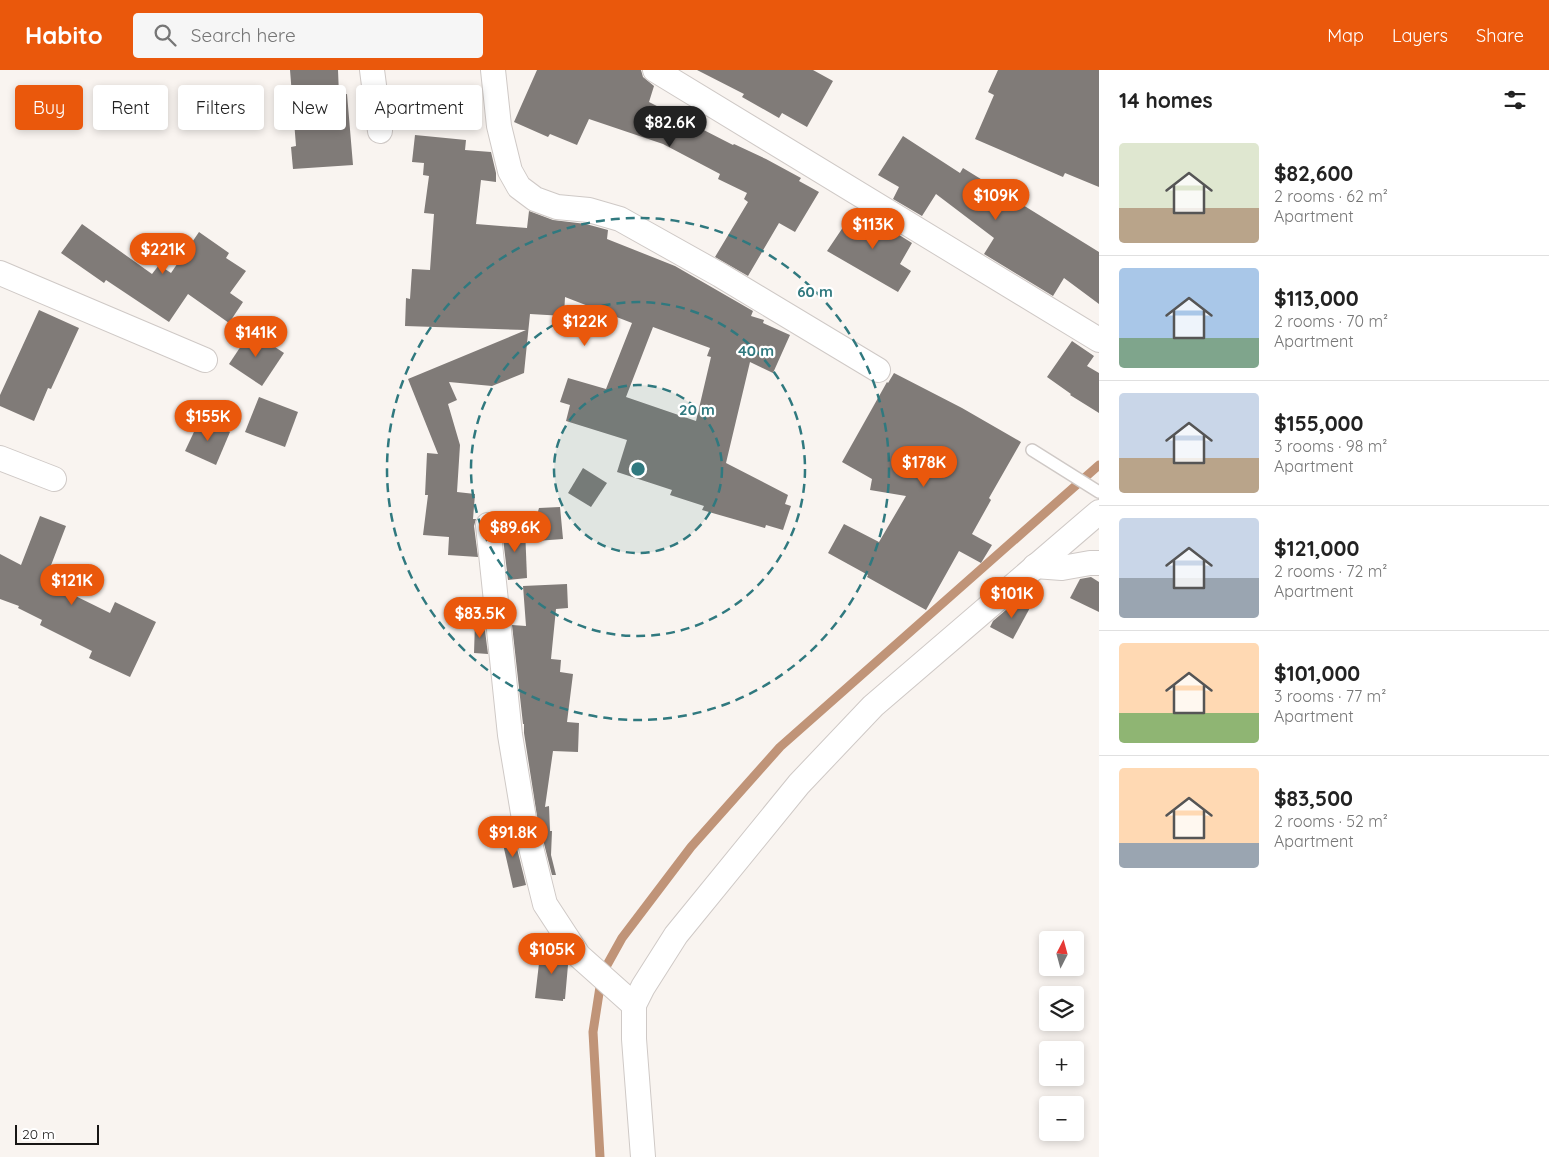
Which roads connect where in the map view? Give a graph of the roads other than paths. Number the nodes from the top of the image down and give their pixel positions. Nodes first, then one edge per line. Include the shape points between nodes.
1 (372, 70) edge
2 (492, 70) edge
3 (656, 70) edge
4 (380, 131) dead end
5 (0, 273) edge
6 (1099, 340) edge
7 (205, 360) dead end
8 (878, 370) dead end
9 (1032, 450) dead end
10 (0, 458) edge
11 (54, 479) dead end
12 (1099, 492) edge
13 (1099, 512) edge
14 (488, 525) dead end
15 (1099, 563) edge
16 (1035, 566) junction
17 (634, 1005) junction
18 (643, 1157) edge

1 - 4 street
2 - 8 street via 499,126 510,171 520,187 535,199 557,207 589,210 620,219
3 - 6 street
5 - 7 street
9 - 12 lane
10 - 11 street
13 - 16 street
14 - 17 street via 510,735 524,819 546,904 579,956
15 - 16 street via 1062,568
16 - 17 street via 873,706 799,784 676,935
17 - 18 street

